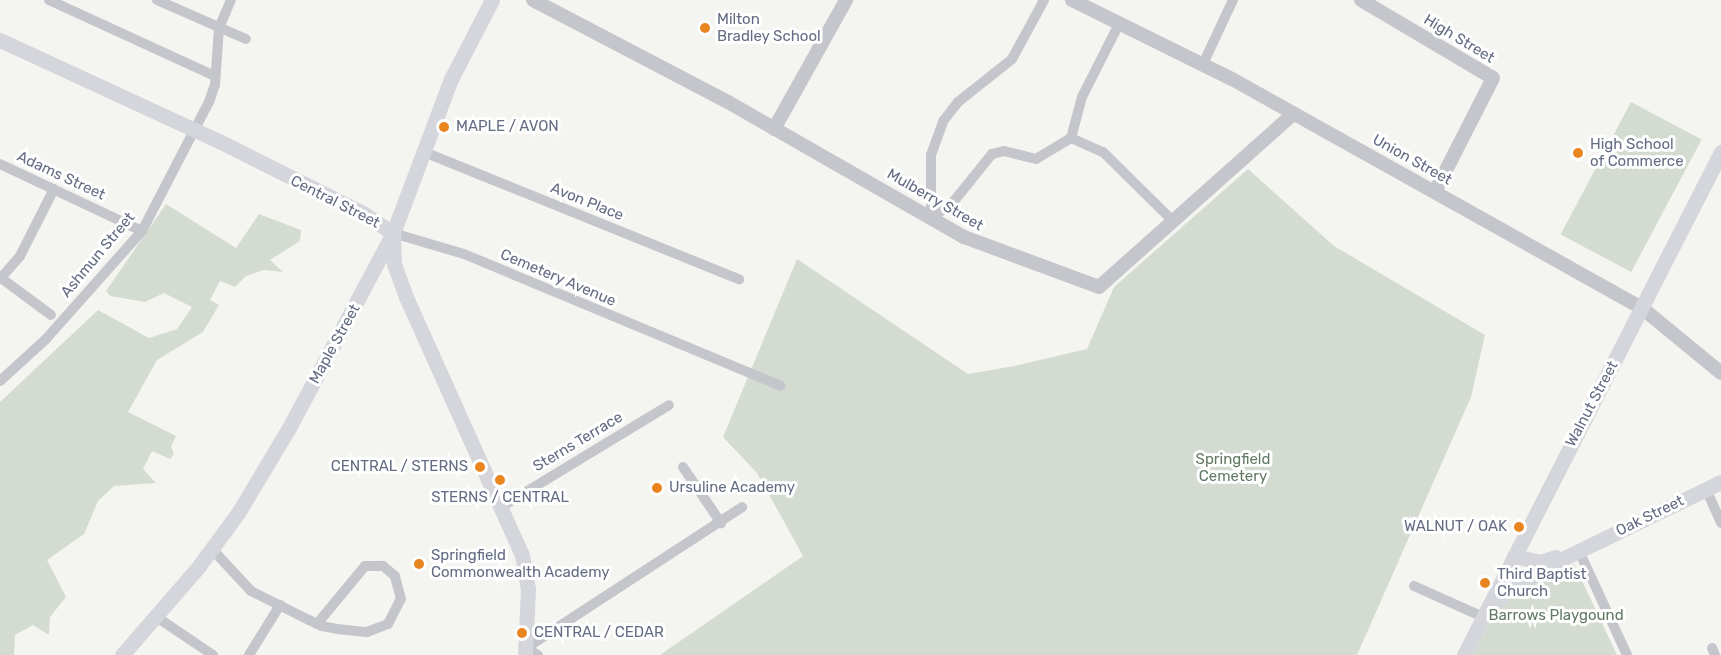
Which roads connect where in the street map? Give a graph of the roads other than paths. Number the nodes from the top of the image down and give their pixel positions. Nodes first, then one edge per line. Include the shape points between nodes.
1 (49, 0) edge
2 (157, 0) edge
3 (231, 0) edge
4 (492, 0) edge
5 (533, 0) edge
6 (846, 0) edge
7 (1044, 0) edge
8 (1072, 0) edge
9 (1233, 0) edge
10 (1361, 0) edge
11 (1120, 22) junction
12 (219, 28) junction
13 (246, 39) dead end
14 (0, 40) edge
15 (1203, 64) junction
16 (215, 76) junction
17 (1293, 114) junction
18 (774, 129) junction
19 (196, 131) junction
20 (1071, 138) junction
21 (424, 152) junction
22 (1721, 153) edge
23 (0, 164) edge
24 (54, 189) junction
25 (1436, 192) junction
26 (931, 217) junction
27 (1174, 222) junction
28 (142, 231) junction
29 (393, 233) junction
30 (1, 278) edge
31 (739, 279) dead end
32 (1642, 308) junction
33 (51, 315) dead end
34 (1721, 373) edge
35 (0, 381) edge
36 (781, 386) dead end
37 (669, 405) dead end
38 (683, 467) dead end
39 (1721, 482) edge
40 (1706, 489) junction
41 (503, 506) junction
42 (742, 507) dead end
43 (721, 523) junction
44 (1721, 523) edge
45 (212, 549) junction
46 (1579, 551) junction
47 (1514, 556) junction
48 (1414, 586) dead end
49 (280, 605) junction
50 (155, 616) junction
51 (1484, 617) junction
52 (317, 624) junction
53 (530, 653) edge
54 (122, 655) edge
55 (213, 655) edge
56 (249, 655) edge
57 (1464, 655) edge
58 (1627, 655) edge

1 - 16 street
2 - 12 street
3 - 12 street, Ashmun Street
4 - 21 main road, Maple Street via 454,72
5 - 18 street, Mulberry Street
6 - 18 street
7 - 26 street via 1015,55 958,102 944,120 932,155
8 - 11 street, Union Street
9 - 15 street
10 - 25 street, High Street via 1493,78
11 - 15 street, Union Street
11 - 20 street via 1082,97
12 - 13 street
12 - 16 street, Ashmun Street
14 - 19 main road, Central Street
15 - 17 street, Union Street
16 - 19 street, Ashmun Street
17 - 25 street, Union Street
17 - 27 street, Mulberry Street
18 - 26 street, Mulberry Street
19 - 28 street, Ashmun Street
19 - 29 main road, Central Street via 363,213
20 - 26 street via 1036,159 1004,151 992,154 950,206
20 - 27 street via 1103,152
21 - 29 main road, Maple Street
21 - 31 street, Avon Place
22 - 32 main road, Walnut Street
23 - 24 street, Adams Street
24 - 28 street, Adams Street
24 - 30 street via 20,256
25 - 32 street, Union Street
26 - 27 street, Mulberry Street via 983,246 1099,287
28 - 35 street, Ashmun Street via 46,339
29 - 36 street, Cemetery Avenue via 464,254
29 - 41 main road, Central Street via 394,264 406,297
29 - 45 main road, Maple Street via 290,426
30 - 33 street
32 - 34 street, Union Street
32 - 47 main road, Walnut Street
37 - 41 street, Sterns Terrace
38 - 43 street
39 - 40 main road, Oak Street
40 - 44 street
40 - 46 main road, Oak Street
41 - 53 main road, Central Street via 525,566
42 - 43 street
43 - 53 street
45 - 49 street via 244,586
45 - 50 main road, Maple Street
46 - 47 main road, Oak Street via 1540,562
46 - 51 main road, Oak Street via 1508,591
46 - 58 street
47 - 51 main road, Walnut Street
48 - 51 street
49 - 52 street
49 - 56 street
50 - 54 main road, Maple Street
50 - 55 street
51 - 57 main road, Walnut Street
52 - 52 street via 360,632 383,627 400,604 395,576 383,566 365,566

